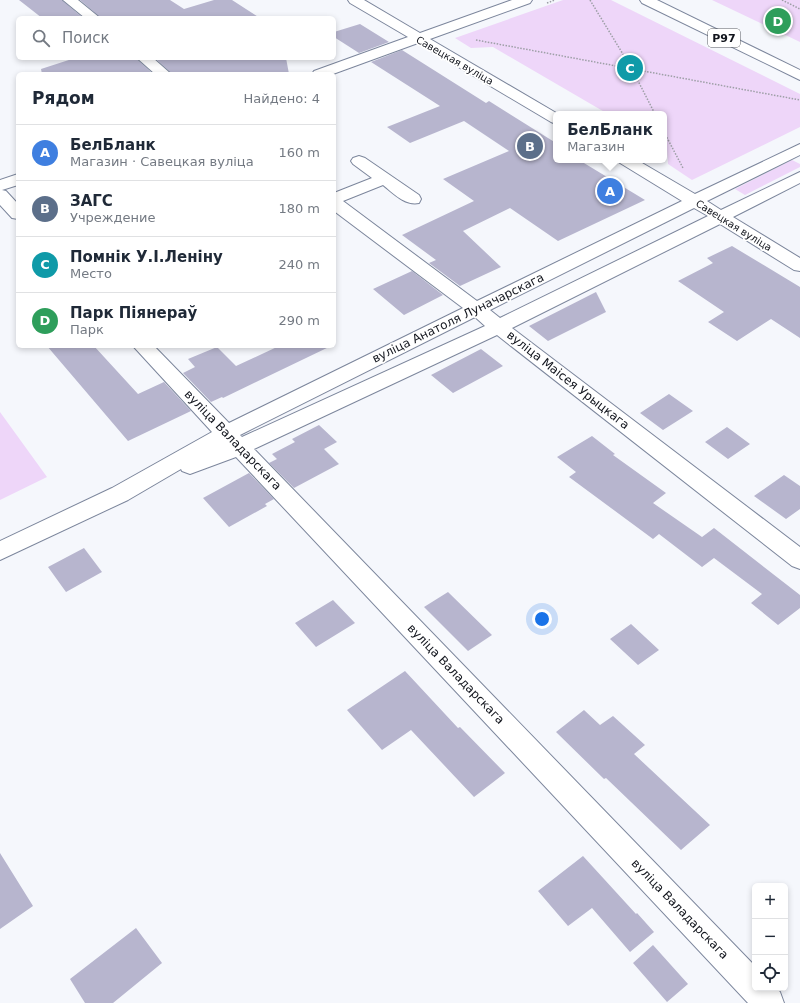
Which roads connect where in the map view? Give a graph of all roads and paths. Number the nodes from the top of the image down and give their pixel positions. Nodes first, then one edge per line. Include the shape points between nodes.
1 (70, 0) edge
2 (354, 0) edge
3 (525, 0) edge
4 (555, 0) edge
5 (590, 0) edge
6 (647, 0) edge
7 (782, 0) edge
8 (540, 5) dead end
9 (800, 9) edge
10 (90, 16) edge
11 (419, 38) junction
12 (476, 40) dead end
13 (146, 60) edge
14 (632, 69) junction
15 (162, 72) edge
16 (325, 72) edge
17 (800, 76) edge
18 (800, 100) edge
19 (653, 111) edge
20 (553, 117) edge
21 (667, 138) edge
22 (800, 149) edge
23 (359, 160) dead end
24 (631, 163) edge
25 (685, 172) dead end
26 (800, 177) edge
27 (384, 179) junction
28 (16, 180) edge
29 (0, 186) edge
30 (0, 196) edge
31 (336, 198) edge
32 (413, 199) dead end
33 (695, 200) junction
34 (336, 204) edge
35 (16, 212) edge
36 (722, 217) junction
37 (800, 266) edge
38 (476, 309) junction
39 (498, 327) junction
40 (146, 348) edge
41 (233, 440) junction
42 (0, 551) edge
43 (800, 560) edge
44 (769, 1003) edge

1 - 10 street
2 - 11 street, Савецкая вуліца
3 - 11 street
4 - 8 path
5 - 14 path
6 - 17 street, Р97
7 - 9 path
11 - 16 street
11 - 20 street, Савецкая вуліца
12 - 14 path
13 - 15 street
14 - 18 path
14 - 19 path
21 - 25 path
22 - 33 street, вуліца Анатоля Луначарскага
23 - 27 street
24 - 33 street, Савецкая вуліца
26 - 36 street, вуліца Анатоля Луначарскага
27 - 31 street
27 - 32 street
28 - 29 street
30 - 35 street
33 - 36 street, Савецкая вуліца
33 - 38 street, вуліца Анатоля Луначарскага
34 - 38 street, вуліца Маісея Урыцкага
36 - 37 street, Савецкая вуліца
36 - 39 street, вуліца Анатоля Луначарскага
38 - 39 street, вуліца Маісея Урыцкага
38 - 41 street, вуліца Анатоля Луначарскага
39 - 41 street, вуліца Анатоля Луначарскага
39 - 43 street, вуліца Маісея Урыцкага
40 - 41 street, вуліца Валадарскага
41 - 42 street, вуліца Анатоля Луначарскага
41 - 44 street, вуліца Валадарскага

